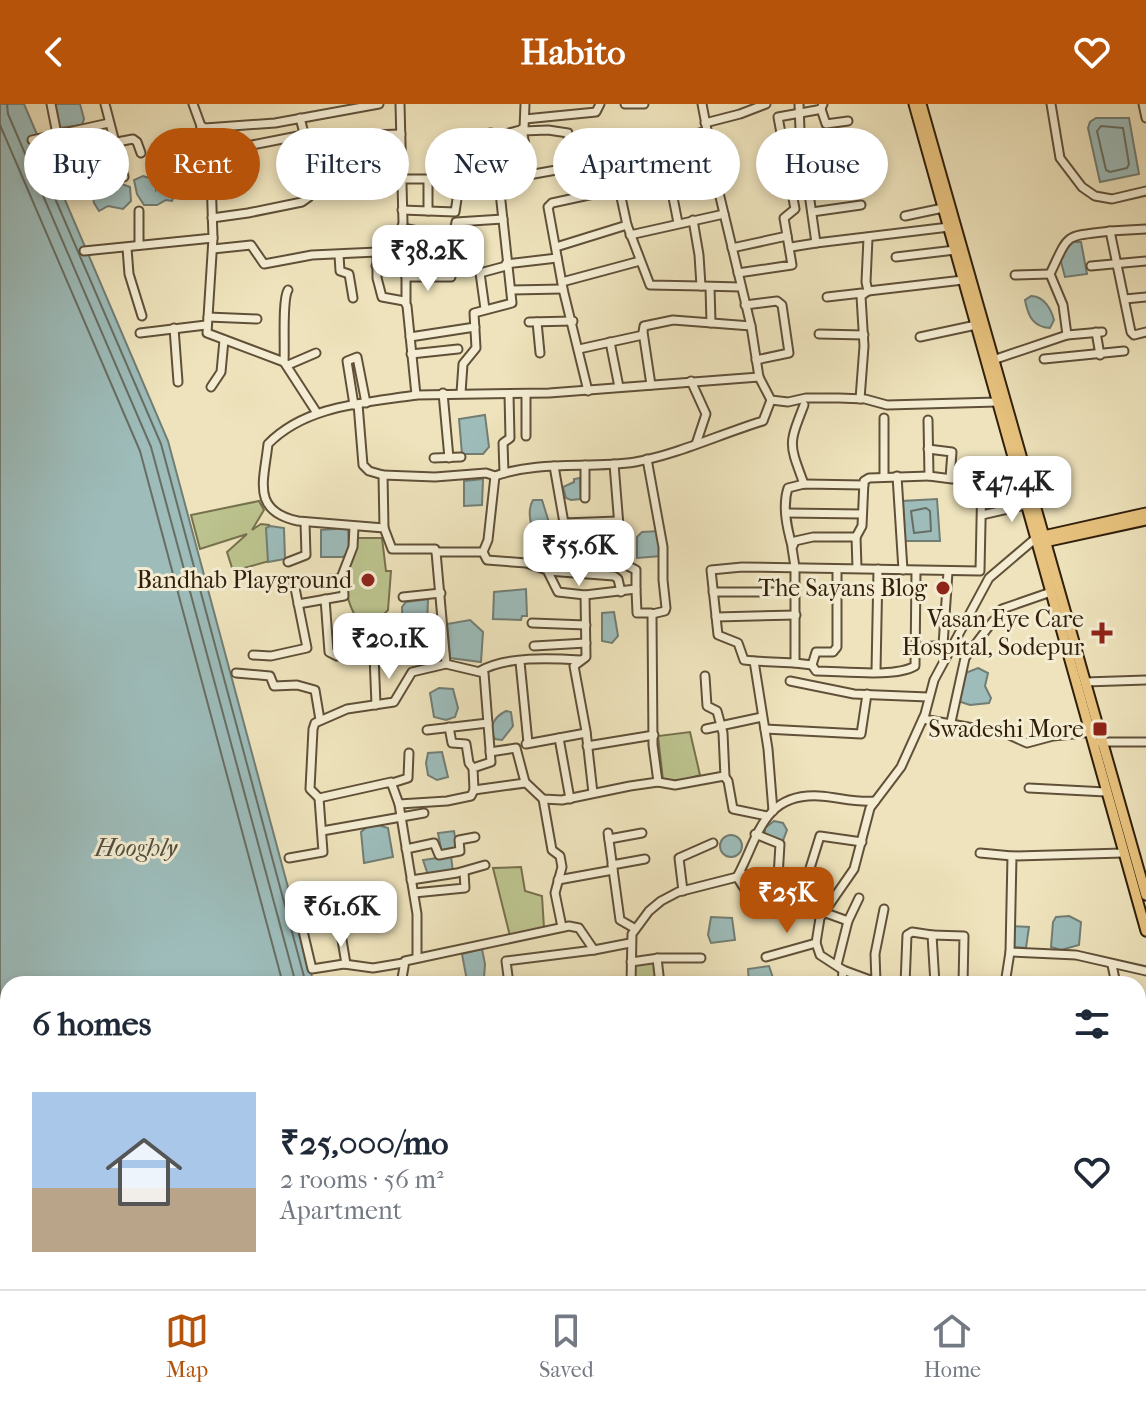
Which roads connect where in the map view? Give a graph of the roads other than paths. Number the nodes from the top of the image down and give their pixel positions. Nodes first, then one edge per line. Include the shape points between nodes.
1 (51, 104) edge
2 (105, 104) edge
3 (193, 104) edge
4 (379, 104) edge
5 (400, 104) edge
6 (525, 104) edge
7 (600, 104) edge
8 (625, 104) edge
9 (642, 104) edge
10 (702, 104) edge
11 (766, 104) edge
12 (914, 104) edge
13 (921, 104) edge
14 (1051, 104) edge
15 (1143, 104) edge
16 (822, 106) edge
17 (799, 108) edge
18 (300, 118) junction
19 (1146, 118) edge
20 (525, 119) junction
21 (848, 121) dead end
22 (109, 123) junction
23 (201, 126) joint
24 (706, 127) joint
25 (56, 128) edge
26 (85, 128) edge
27 (111, 128) edge
28 (302, 128) edge
29 (401, 128) edge
30 (523, 128) edge
31 (801, 128) edge
32 (129, 140) edge
33 (141, 153) dead end
34 (409, 175) edge
35 (1146, 191) edge
36 (212, 200) edge
37 (305, 200) edge
38 (402, 200) edge
39 (457, 200) edge
40 (501, 200) edge
41 (567, 200) edge
42 (619, 200) edge
43 (674, 200) edge
44 (721, 200) edge
45 (810, 200) edge
46 (861, 205) dead end
47 (943, 208) junction
48 (402, 210) junction
49 (139, 211) dead end
50 (428, 211) junction
51 (812, 211) junction
52 (795, 212) junction
53 (724, 214) junction
54 (905, 216) dead end
55 (212, 218) junction
56 (503, 219) junction
57 (693, 220) junction
58 (678, 223) junction
59 (627, 225) junction
60 (949, 227) junction
61 (403, 228) junction
62 (1146, 229) edge
63 (1110, 231) junction
64 (430, 233) junction
65 (630, 235) junction
66 (787, 236) junction
67 (213, 238) junction
68 (868, 238) junction
69 (816, 243) junction
70 (139, 245) junction
71 (556, 247) junction
72 (791, 247) junction
73 (127, 248) junction
74 (732, 248) junction
75 (213, 249) junction
76 (955, 250) junction
77 (84, 251) dead end
78 (377, 252) junction
79 (339, 255) junction
80 (896, 257) dead end
81 (557, 258) junction
82 (640, 261) junction
83 (1146, 261) edge
84 (1117, 264) junction
85 (406, 265) junction
86 (506, 265) junction
87 (376, 266) junction
88 (1091, 266) dead end
89 (738, 273) junction
90 (1050, 274) junction
91 (1015, 275) dead end
92 (406, 277) junction
93 (451, 277) dead end
94 (963, 280) junction
95 (563, 285) junction
96 (706, 286) junction
97 (741, 287) junction
98 (288, 290) dead end
99 (511, 290) junction
100 (865, 292) junction
101 (827, 297) dead end
102 (1146, 297) edge
103 (353, 298) dead end
104 (1125, 299) junction
105 (406, 302) junction
106 (745, 305) junction
107 (485, 309) junction
108 (142, 316) dead end
109 (257, 319) dead end
110 (207, 321) junction
111 (573, 321) junction
112 (711, 323) junction
113 (976, 325) junction
114 (751, 326) junction
115 (475, 327) junction
116 (174, 328) junction
117 (1146, 332) edge
118 (140, 333) dead end
119 (819, 334) dead end
120 (643, 335) junction
121 (864, 335) junction
122 (1067, 335) junction
123 (410, 337) junction
124 (920, 337) dead end
125 (224, 340) junction
126 (610, 342) junction
127 (458, 349) dead end
128 (579, 349) junction
129 (1124, 351) dead end
130 (316, 353) dead end
131 (540, 353) dead end
132 (411, 354) junction
133 (1100, 355) junction
134 (1044, 359) dead end
135 (756, 360) junction
136 (993, 360) junction
137 (286, 364) junction
138 (759, 377) junction
139 (691, 381) junction
140 (178, 382) dead end
141 (651, 385) junction
142 (211, 387) dead end
143 (619, 387) junction
144 (588, 391) junction
145 (443, 393) junction
146 (461, 393) junction
147 (509, 394) junction
148 (526, 394) junction
149 (416, 395) junction
150 (860, 399) junction
151 (771, 400) junction
152 (997, 402) junction
153 (359, 404) junction
154 (804, 405) dead end
155 (317, 413) junction
156 (884, 418) dead end
157 (928, 420) dead end
158 (526, 436) dead end
159 (696, 444) junction
160 (928, 449) junction
161 (461, 457) dead end
162 (434, 458) dead end
163 (449, 458) junction
164 (647, 459) junction
165 (614, 464) junction
166 (585, 465) junction
167 (554, 466) junction
168 (504, 473) junction
169 (383, 475) junction
170 (495, 476) junction
171 (897, 476) junction
172 (929, 476) junction
173 (884, 477) junction
174 (950, 478) junction
175 (804, 484) junction
176 (864, 485) junction
177 (585, 498) dead end
178 (1030, 504) junction
179 (786, 513) junction
180 (1146, 513) edge
181 (862, 514) junction
182 (982, 515) junction
183 (1146, 520) edge
184 (618, 521) junction
185 (305, 522) junction
186 (589, 523) junction
187 (354, 527) junction
188 (384, 528) junction
189 (856, 537) junction
190 (1039, 540) junction
191 (792, 548) junction
192 (436, 552) junction
193 (483, 552) junction
194 (288, 562) dead end
195 (795, 567) junction
196 (857, 568) junction
197 (837, 569) junction
198 (878, 569) junction
199 (903, 570) junction
200 (548, 571) junction
201 (916, 571) junction
202 (948, 572) junction
203 (589, 573) junction
204 (343, 577) junction
205 (636, 590) junction
206 (621, 592) junction
207 (713, 592) junction
208 (796, 592) junction
209 (1051, 592) junction
210 (441, 593) junction
211 (585, 595) junction
212 (403, 597) dead end
213 (325, 599) junction
214 (298, 604) junction
215 (652, 614) junction
216 (796, 615) junction
217 (716, 617) junction
218 (532, 623) dead end
219 (586, 625) junction
220 (586, 643) junction
221 (534, 646) dead end
222 (915, 648) junction
223 (253, 655) dead end
224 (581, 660) junction
225 (754, 661) junction
226 (520, 662) junction
227 (795, 663) junction
228 (446, 664) junction
229 (812, 665) junction
230 (480, 671) junction
231 (876, 671) junction
232 (236, 673) dead end
233 (705, 676) dead end
234 (1146, 680) edge
235 (790, 681) dead end
236 (1085, 682) junction
237 (867, 694) junction
238 (928, 697) junction
239 (376, 705) junction
240 (762, 717) junction
241 (923, 719) junction
242 (320, 720) junction
243 (951, 722) junction
244 (488, 723) junction
245 (722, 725) junction
246 (449, 727) junction
247 (706, 729) dead end
248 (765, 729) junction
249 (427, 730) dead end
250 (586, 733) junction
251 (654, 735) junction
252 (1096, 737) junction
253 (559, 738) junction
254 (1146, 742) edge
255 (528, 743) junction
256 (587, 746) junction
257 (516, 748) junction
258 (490, 752) junction
259 (409, 753) dead end
260 (473, 768) junction
261 (725, 777) junction
262 (658, 782) junction
263 (392, 783) junction
264 (525, 783) junction
265 (1029, 788) dead end
266 (474, 790) junction
267 (1106, 792) junction
268 (593, 793) junction
269 (319, 798) junction
270 (543, 799) junction
271 (570, 799) junction
272 (875, 801) junction
273 (399, 804) junction
274 (424, 813) dead end
275 (770, 813) junction
276 (400, 819) junction
277 (322, 831) junction
278 (642, 833) dead end
279 (755, 834) junction
280 (475, 837) dead end
281 (862, 842) junction
282 (713, 843) dead end
283 (406, 849) junction
284 (980, 853) dead end
285 (1123, 853) junction
286 (1012, 856) junction
287 (289, 858) dead end
288 (645, 859) dead end
289 (485, 865) dead end
290 (612, 868) junction
291 (464, 872) junction
292 (738, 875) junction
293 (411, 880) junction
294 (558, 880) junction
295 (806, 881) dead end
296 (683, 891) junction
297 (414, 893) junction
298 (1146, 895) edge
299 (859, 898) dead end
300 (313, 900) dead end
301 (884, 909) dead end
302 (823, 912) junction
303 (299, 914) dead end
304 (848, 921) junction
305 (562, 927) junction
306 (634, 928) junction
307 (1146, 931) edge
308 (932, 935) junction
309 (630, 943) junction
310 (816, 943) junction
311 (594, 950) junction
312 (1010, 952) junction
313 (766, 957) dead end
314 (417, 958) junction
315 (657, 958) junction
316 (701, 958) dead end
317 (631, 962) junction
318 (403, 963) junction
319 (346, 964) junction
320 (1112, 965) junction
321 (840, 967) junction
322 (1146, 971) edge
323 (402, 976) edge
324 (508, 976) edge
325 (631, 976) edge
326 (659, 976) edge
327 (841, 976) edge
328 (861, 976) edge
329 (877, 976) edge
330 (905, 976) edge
331 (935, 976) edge
332 (963, 976) edge
333 (1006, 976) edge
334 (1114, 976) edge

1 - 25 street
2 - 22 street
3 - 23 street
4 - 18 street
5 - 29 street
6 - 20 street
7 - 20 street via 596,112
8 - 9 street
10 - 24 street
11 - 24 street
12 - 47 main road
13 - 136 main road
14 - 35 street via 1060,158 1082,187 1112,199
15 - 19 street
16 - 17 street
16 - 21 street via 826,124
17 - 31 street
17 - 52 street via 778,117
18 - 23 street
18 - 28 street
20 - 30 street
22 - 26 street
22 - 27 street
32 - 33 street via 137,142
34 - 50 street via 428,179
36 - 55 street
37 - 55 street
38 - 48 street
39 - 50 street via 454,212
40 - 56 street
41 - 71 street via 550,204
42 - 59 street
43 - 58 street
44 - 53 street
45 - 51 street
46 - 51 street
47 - 54 street
47 - 60 main road
48 - 50 street
48 - 61 street
49 - 70 street
51 - 52 street
51 - 69 street
52 - 66 street via 784,218
53 - 57 street
53 - 74 street
55 - 67 street
56 - 64 street via 456,222 453,232
56 - 86 street
57 - 58 street
57 - 96 street
58 - 65 street
59 - 65 street
59 - 71 street
60 - 68 street
60 - 76 main road
61 - 64 street
61 - 78 street via 394,242
62 - 63 street
63 - 84 street
63 - 90 street via 1067,240
64 - 85 street via 425,263
65 - 82 street
66 - 72 street
66 - 74 street
67 - 70 street
67 - 75 street
68 - 69 street
68 - 100 street
69 - 72 street
70 - 73 street
71 - 81 street
72 - 89 street via 793,262 788,267
73 - 77 street
73 - 108 street
74 - 89 street
75 - 79 street via 251,245 263,264
75 - 110 street
76 - 80 street
76 - 94 main road
78 - 79 street
78 - 87 street
79 - 103 street via 340,271 349,274
81 - 86 street
81 - 95 street
82 - 95 street
82 - 96 street via 652,286
83 - 84 street
84 - 88 street
84 - 104 street
85 - 87 street
85 - 92 street
86 - 99 street
86 - 107 street via 480,273
87 - 105 street via 382,297
89 - 97 street
90 - 91 street
90 - 122 street via 1063,305
92 - 93 street
92 - 105 street
94 - 100 street
94 - 113 main road
95 - 99 street
95 - 111 street
96 - 97 street
96 - 112 street
97 - 106 street
98 - 137 street
99 - 107 street via 512,303
100 - 101 street
100 - 121 street
102 - 104 street
104 - 117 street via 1132,334
105 - 123 street
106 - 114 street
106 - 135 street via 782,305 789,353
107 - 115 street via 474,313
109 - 110 street
110 - 116 street
110 - 125 street via 209,334
111 - 128 street
111 - 131 street via 533,322
112 - 114 street
112 - 120 street via 666,320 644,326
113 - 124 street
113 - 152 main road
114 - 135 street
115 - 123 street
115 - 146 street via 476,348 463,364
116 - 118 street
116 - 140 street
119 - 121 street
120 - 126 street
120 - 141 street
121 - 150 street
122 - 133 street via 1099,332
122 - 136 street
123 - 132 street
125 - 137 street
125 - 142 street via 221,372
126 - 128 street
126 - 143 street
127 - 132 street
128 - 144 street
129 - 133 street
130 - 137 street
132 - 149 street
133 - 134 street
135 - 138 street
136 - 178 main road
137 - 155 street
138 - 139 street
138 - 151 street
139 - 141 street
139 - 159 street via 706,414
141 - 143 street
143 - 144 street
144 - 148 street
145 - 146 street
145 - 149 street
145 - 163 street
146 - 147 street
147 - 148 street
147 - 168 street
148 - 158 street
149 - 153 street
150 - 151 street
150 - 152 street via 887,405
151 - 159 street via 763,421
152 - 178 main road
153 - 153 street via 347,361 357,357
153 - 155 street
153 - 169 street via 363,465
154 - 175 street via 792,433 792,450
155 - 185 street via 269,442 265,468 268,507
156 - 173 street
157 - 160 street
159 - 164 street
160 - 172 street
160 - 174 street via 952,452
161 - 163 street
162 - 163 street
164 - 165 street
164 - 215 street via 663,547 666,608
165 - 166 street
165 - 184 street
166 - 167 street
166 - 177 street
167 - 168 street
167 - 186 street via 563,523
168 - 170 street
169 - 170 street
169 - 188 street
170 - 193 street
171 - 172 street
171 - 173 street
171 - 199 street
172 - 174 street
173 - 176 street via 869,478
174 - 182 street via 982,474
175 - 176 street
175 - 179 street via 788,488
176 - 181 street
178 - 182 street
178 - 190 main road
179 - 181 street
179 - 191 street
180 - 190 main road
181 - 189 street
182 - 202 street via 980,571
183 - 190 main road
184 - 186 street
184 - 205 street via 622,563 636,571
185 - 187 street
185 - 194 street via 306,555
186 - 203 street
187 - 188 street
187 - 204 street
188 - 192 street via 392,549 424,547
189 - 191 street via 801,538
189 - 196 street
190 - 209 main road
190 - 236 main road
190 - 238 street via 989,578
191 - 195 street
192 - 193 street
192 - 210 street
193 - 200 street via 487,560
195 - 197 street
195 - 207 street via 713,567
195 - 208 street
196 - 197 street
196 - 198 street
197 - 229 street via 837,647 816,652
198 - 199 street
198 - 231 street
199 - 201 street
200 - 203 street
200 - 211 street via 558,592
201 - 202 street
201 - 222 street
202 - 222 street via 943,645
203 - 206 street via 617,577
204 - 213 street via 344,596
204 - 214 street via 295,582
205 - 206 street
205 - 215 street via 637,613
206 - 211 street
207 - 208 street
207 - 217 street
208 - 216 street
209 - 243 street via 1002,609 975,643 965,658
209 - 252 main road
210 - 212 street
210 - 228 street
211 - 219 street
213 - 214 street
213 - 239 street via 329,652 374,655
214 - 223 street via 307,648
215 - 251 street
216 - 217 street
216 - 227 street
217 - 225 street via 718,636 738,643 743,660
218 - 219 street
219 - 220 street
220 - 221 street
220 - 224 street
222 - 231 street via 915,666 909,670
224 - 226 street
224 - 250 street via 574,666
225 - 227 street
225 - 240 street
226 - 230 street
226 - 255 street
227 - 229 street
228 - 230 street
228 - 239 street via 412,672 397,700
229 - 231 street via 816,671
230 - 244 street
232 - 242 street via 271,676 274,686 315,690
233 - 245 street via 707,706 717,711
234 - 236 street
235 - 237 street
236 - 252 main road
237 - 238 street
237 - 248 street via 861,734
238 - 241 street
239 - 242 street
240 - 245 street
240 - 248 street
241 - 243 street
241 - 272 street via 901,767
242 - 269 street via 313,729 309,786
243 - 252 street via 1027,743 1053,736
244 - 246 street
244 - 258 street
245 - 247 street
245 - 261 street
246 - 249 street
246 - 260 street via 452,743 466,744
248 - 275 street
250 - 253 street
250 - 256 street
251 - 256 street
251 - 262 street
252 - 254 street
252 - 267 main road
252 - 298 main road
253 - 255 street
253 - 271 street
255 - 257 street
256 - 268 street
257 - 258 street
257 - 264 street
258 - 260 street via 490,763
259 - 263 street via 408,778
260 - 266 street
261 - 262 street via 675,785
261 - 275 street via 731,808
262 - 268 street
263 - 269 street
263 - 273 street
264 - 266 street
264 - 270 street
265 - 267 street
266 - 273 street via 464,799
267 - 285 main road
268 - 271 street
269 - 277 street
270 - 271 street
270 - 294 street via 552,850 560,856
272 - 275 street via 814,796
272 - 281 street
273 - 276 street
274 - 276 street
275 - 279 street
276 - 277 street
276 - 283 street
277 - 287 street via 322,852
278 - 290 street via 608,836
279 - 292 street
279 - 292 street via 780,844 778,877
280 - 283 street via 459,840 460,851 441,855 434,843
281 - 295 street via 820,836
281 - 302 street via 854,869
282 - 296 street via 679,858
283 - 293 street
284 - 286 street
285 - 286 street
285 - 307 main road
286 - 312 street
288 - 290 street
289 - 291 street
290 - 294 street
290 - 306 street via 620,920
291 - 293 street
291 - 297 street via 465,888
292 - 296 street
292 - 302 street via 748,896
293 - 297 street
294 - 305 street via 555,893
296 - 306 street via 661,901
297 - 314 street
299 - 304 street
300 - 319 street via 323,906 326,924 340,928
301 - 329 street via 875,954
302 - 304 street
302 - 310 street
303 - 319 street via 312,969
304 - 321 street
305 - 311 street via 579,928
305 - 314 street
306 - 309 street
308 - 330 street via 907,935
308 - 331 street
308 - 332 street via 964,936
309 - 311 street
309 - 317 street
310 - 313 street
310 - 321 street via 820,955
311 - 324 street via 506,961
312 - 320 street via 1076,955
312 - 333 street
314 - 318 street
315 - 316 street
315 - 317 street
315 - 326 street
317 - 325 street
318 - 319 street via 371,969
318 - 323 street
320 - 322 street
320 - 334 street
321 - 327 street
321 - 328 street

